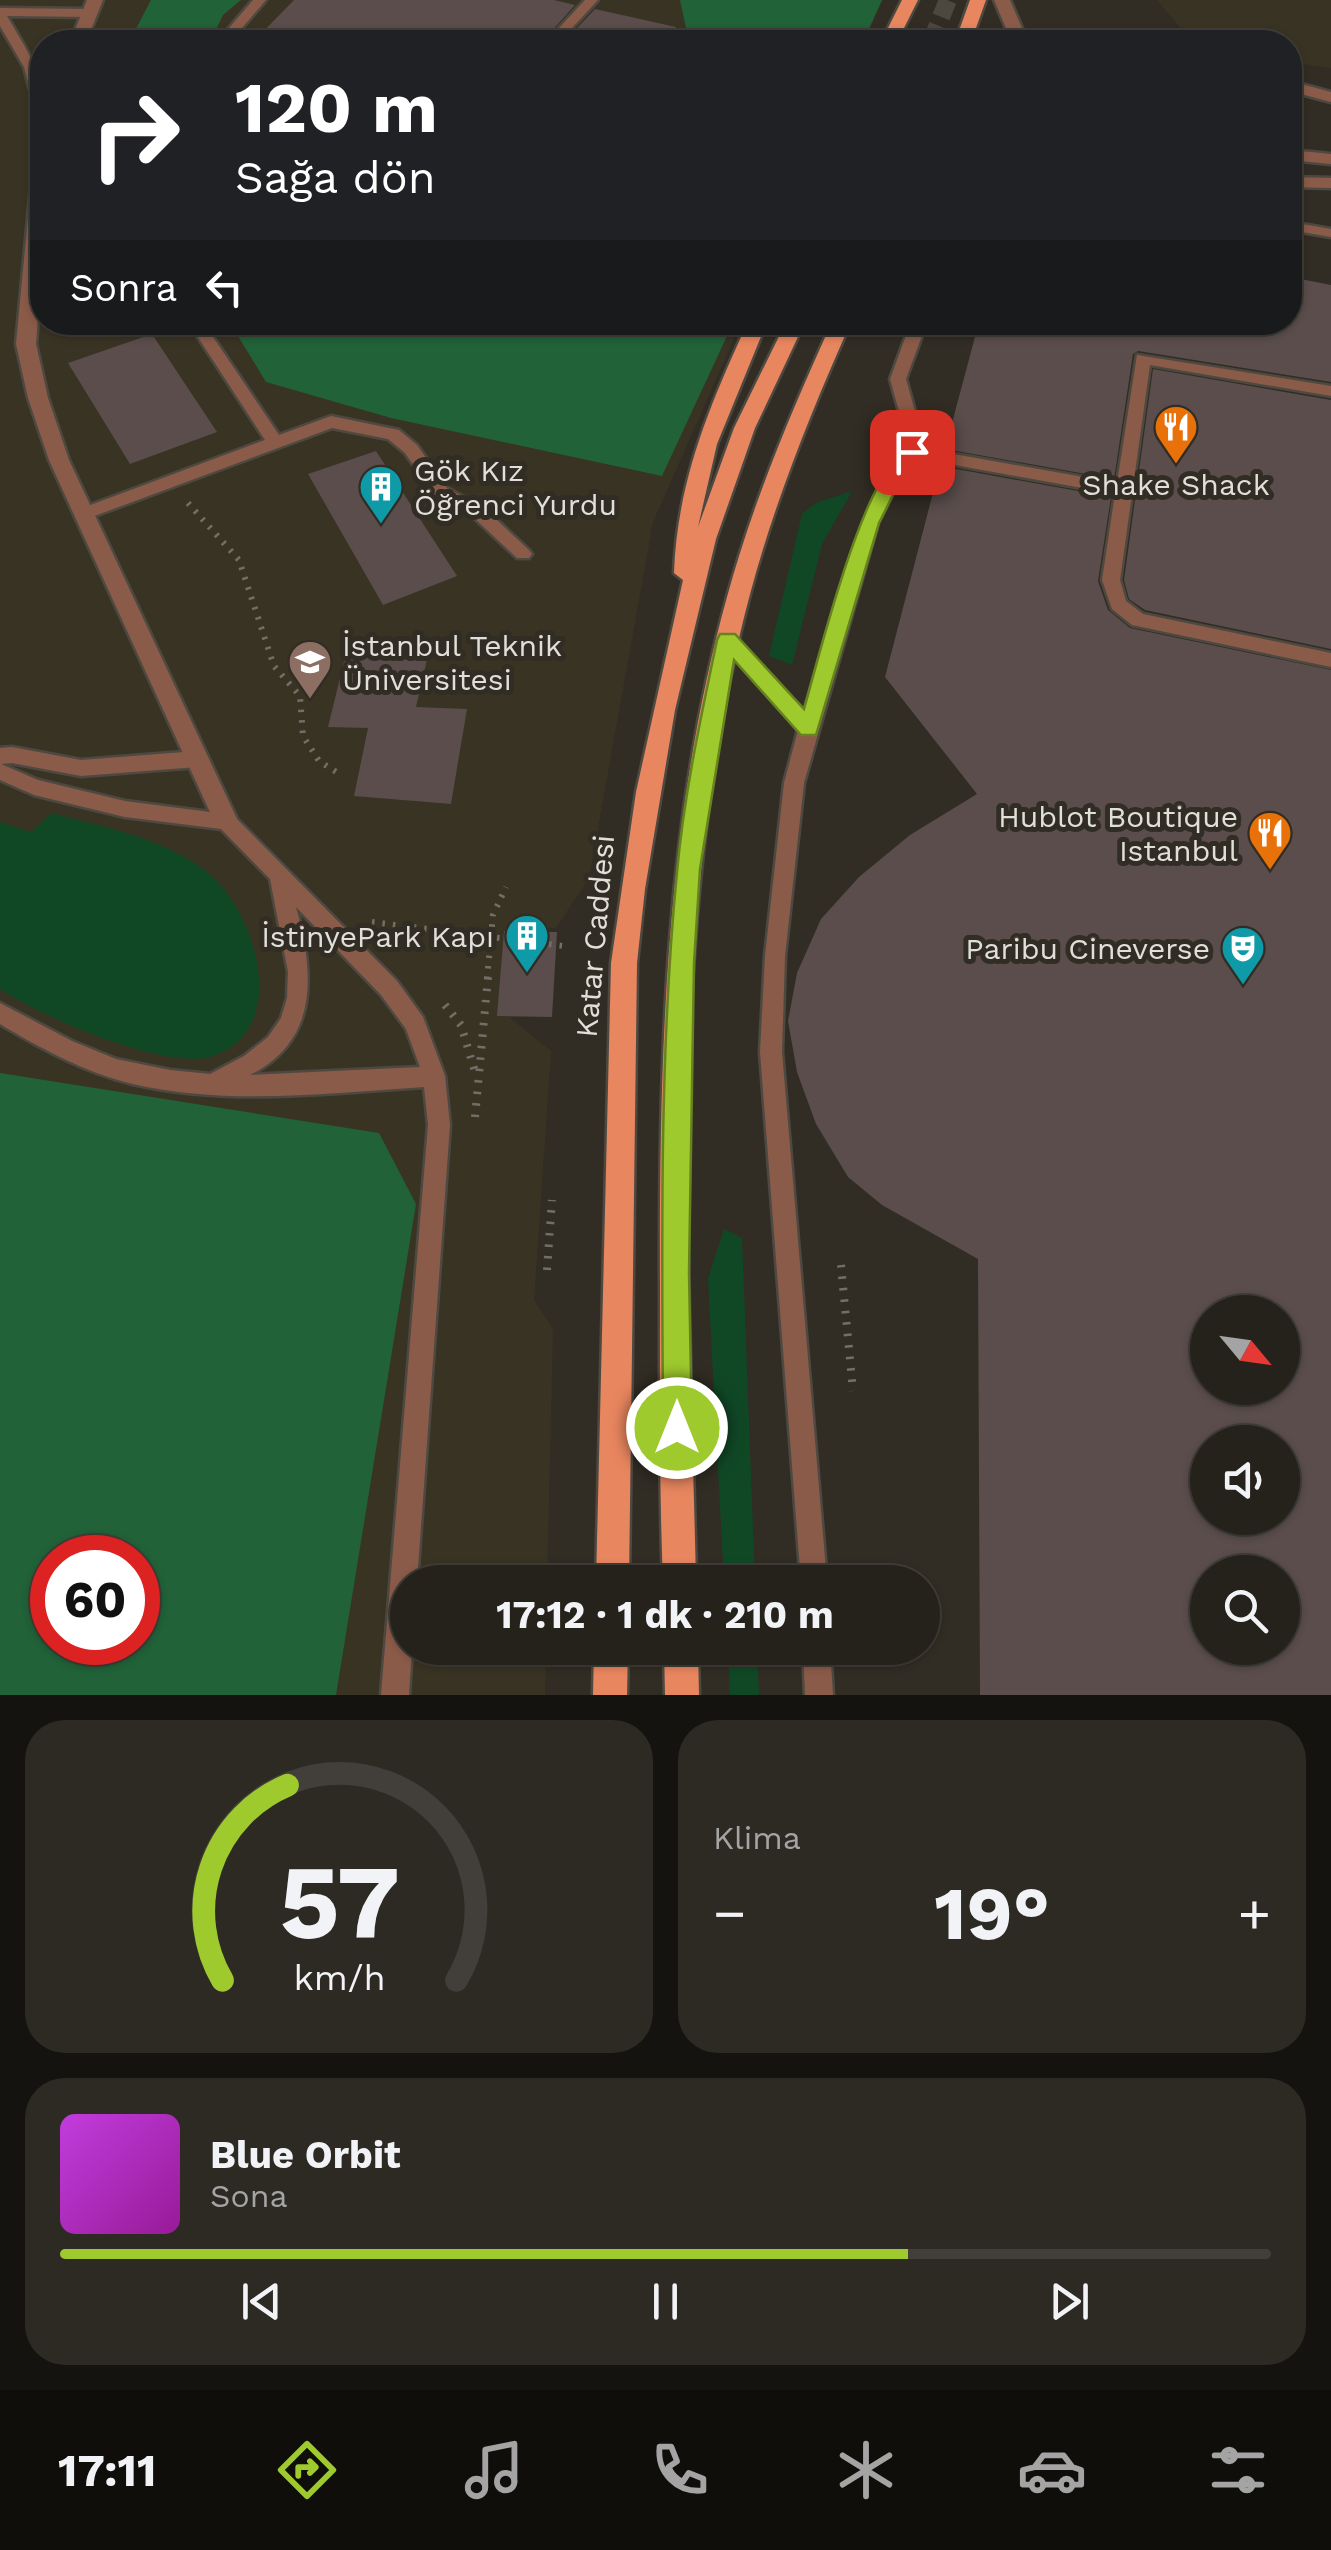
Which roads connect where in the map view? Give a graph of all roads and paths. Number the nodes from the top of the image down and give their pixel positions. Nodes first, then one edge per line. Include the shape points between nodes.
1 (260, 0) edge
2 (592, 0) edge
3 (910, 0) edge
4 (967, 0) edge
5 (978, 0) edge
6 (1002, 0) edge
7 (92, 6) edge
8 (0, 13) edge
9 (83, 30) edge
10 (234, 30) edge
11 (563, 30) edge
12 (895, 30) edge
13 (966, 30) edge
14 (968, 30) edge
15 (1015, 30) edge
16 (30, 65) edge
17 (1331, 81) edge
18 (1302, 82) edge
19 (1302, 87) edge
20 (1331, 97) edge
21 (1302, 157) edge
22 (1331, 159) edge
23 (1302, 183) edge
24 (1331, 184) edge
25 (1302, 228) edge
26 (1331, 233) edge
27 (30, 299) edge
28 (204, 335) edge
29 (752, 335) edge
30 (790, 335) edge
31 (836, 335) edge
32 (914, 335) edge
33 (1331, 391) edge
34 (274, 441) junction
35 (912, 452) junction
36 (1124, 490) junction
37 (184, 498) dead end
38 (83, 514) junction
39 (523, 554) dead end
40 (686, 603) junction
41 (727, 640) junction
42 (1331, 660) edge
43 (808, 728) junction
44 (0, 756) edge
45 (197, 759) junction
46 (0, 772) edge
47 (342, 775) dead end
48 (226, 822) junction
49 (279, 879) junction
50 (506, 887) dead end
51 (340, 938) junction
52 (491, 940) junction
53 (563, 946) dead end
54 (0, 1014) edge
55 (434, 1076) junction
56 (478, 1081) dead end
57 (206, 1084) junction
58 (552, 1200) dead end
59 (842, 1264) dead end
60 (547, 1270) dead end
61 (853, 1391) dead end
62 (612, 1565) edge
63 (679, 1565) edge
64 (813, 1565) edge
65 (611, 1665) edge
66 (681, 1665) edge
67 (818, 1665) edge
68 (395, 1695) edge
69 (610, 1695) edge
70 (682, 1695) edge
71 (820, 1695) edge

1 - 10 lane
2 - 11 lane
3 - 12 main road
4 - 13 main road
5 - 14 main road
6 - 15 street
7 - 8 lane
7 - 9 street
8 - 16 lane
17 - 18 street
19 - 20 street
21 - 22 street
23 - 24 street
25 - 26 lane
27 - 38 street via 26,344 38,398
28 - 34 lane
29 - 40 main road via 692,488 684,540
30 - 40 main road, Katar Caddesi via 706,526
31 - 41 main road via 793,426
32 - 35 lane via 898,379
33 - 36 lane via 1143,358
34 - 38 lane
34 - 39 lane via 331,422 393,434 411,448 440,492 478,512
35 - 36 lane
35 - 43 lane via 870,523
36 - 42 lane via 1111,580 1126,613
37 - 47 path via 239,560 274,666 300,696 303,736 319,761
38 - 45 street
40 - 62 main road, Katar Caddesi via 642,828 624,963
41 - 43 lane
41 - 63 main road via 691,851 682,963
43 - 64 lane via 794,784 770,1052
44 - 45 lane via 81,768
45 - 48 street
46 - 48 lane via 126,809
48 - 49 lane
49 - 51 lane
49 - 57 lane via 300,956 300,1001 278,1041 247,1068
50 - 52 path
51 - 52 path via 370,922
51 - 55 lane via 416,1024
52 - 53 path
52 - 56 path
54 - 57 lane via 59,1048 114,1067
55 - 57 lane
55 - 68 lane via 440,1125
58 - 60 path
59 - 61 path
65 - 69 main road
66 - 70 main road
67 - 71 lane

